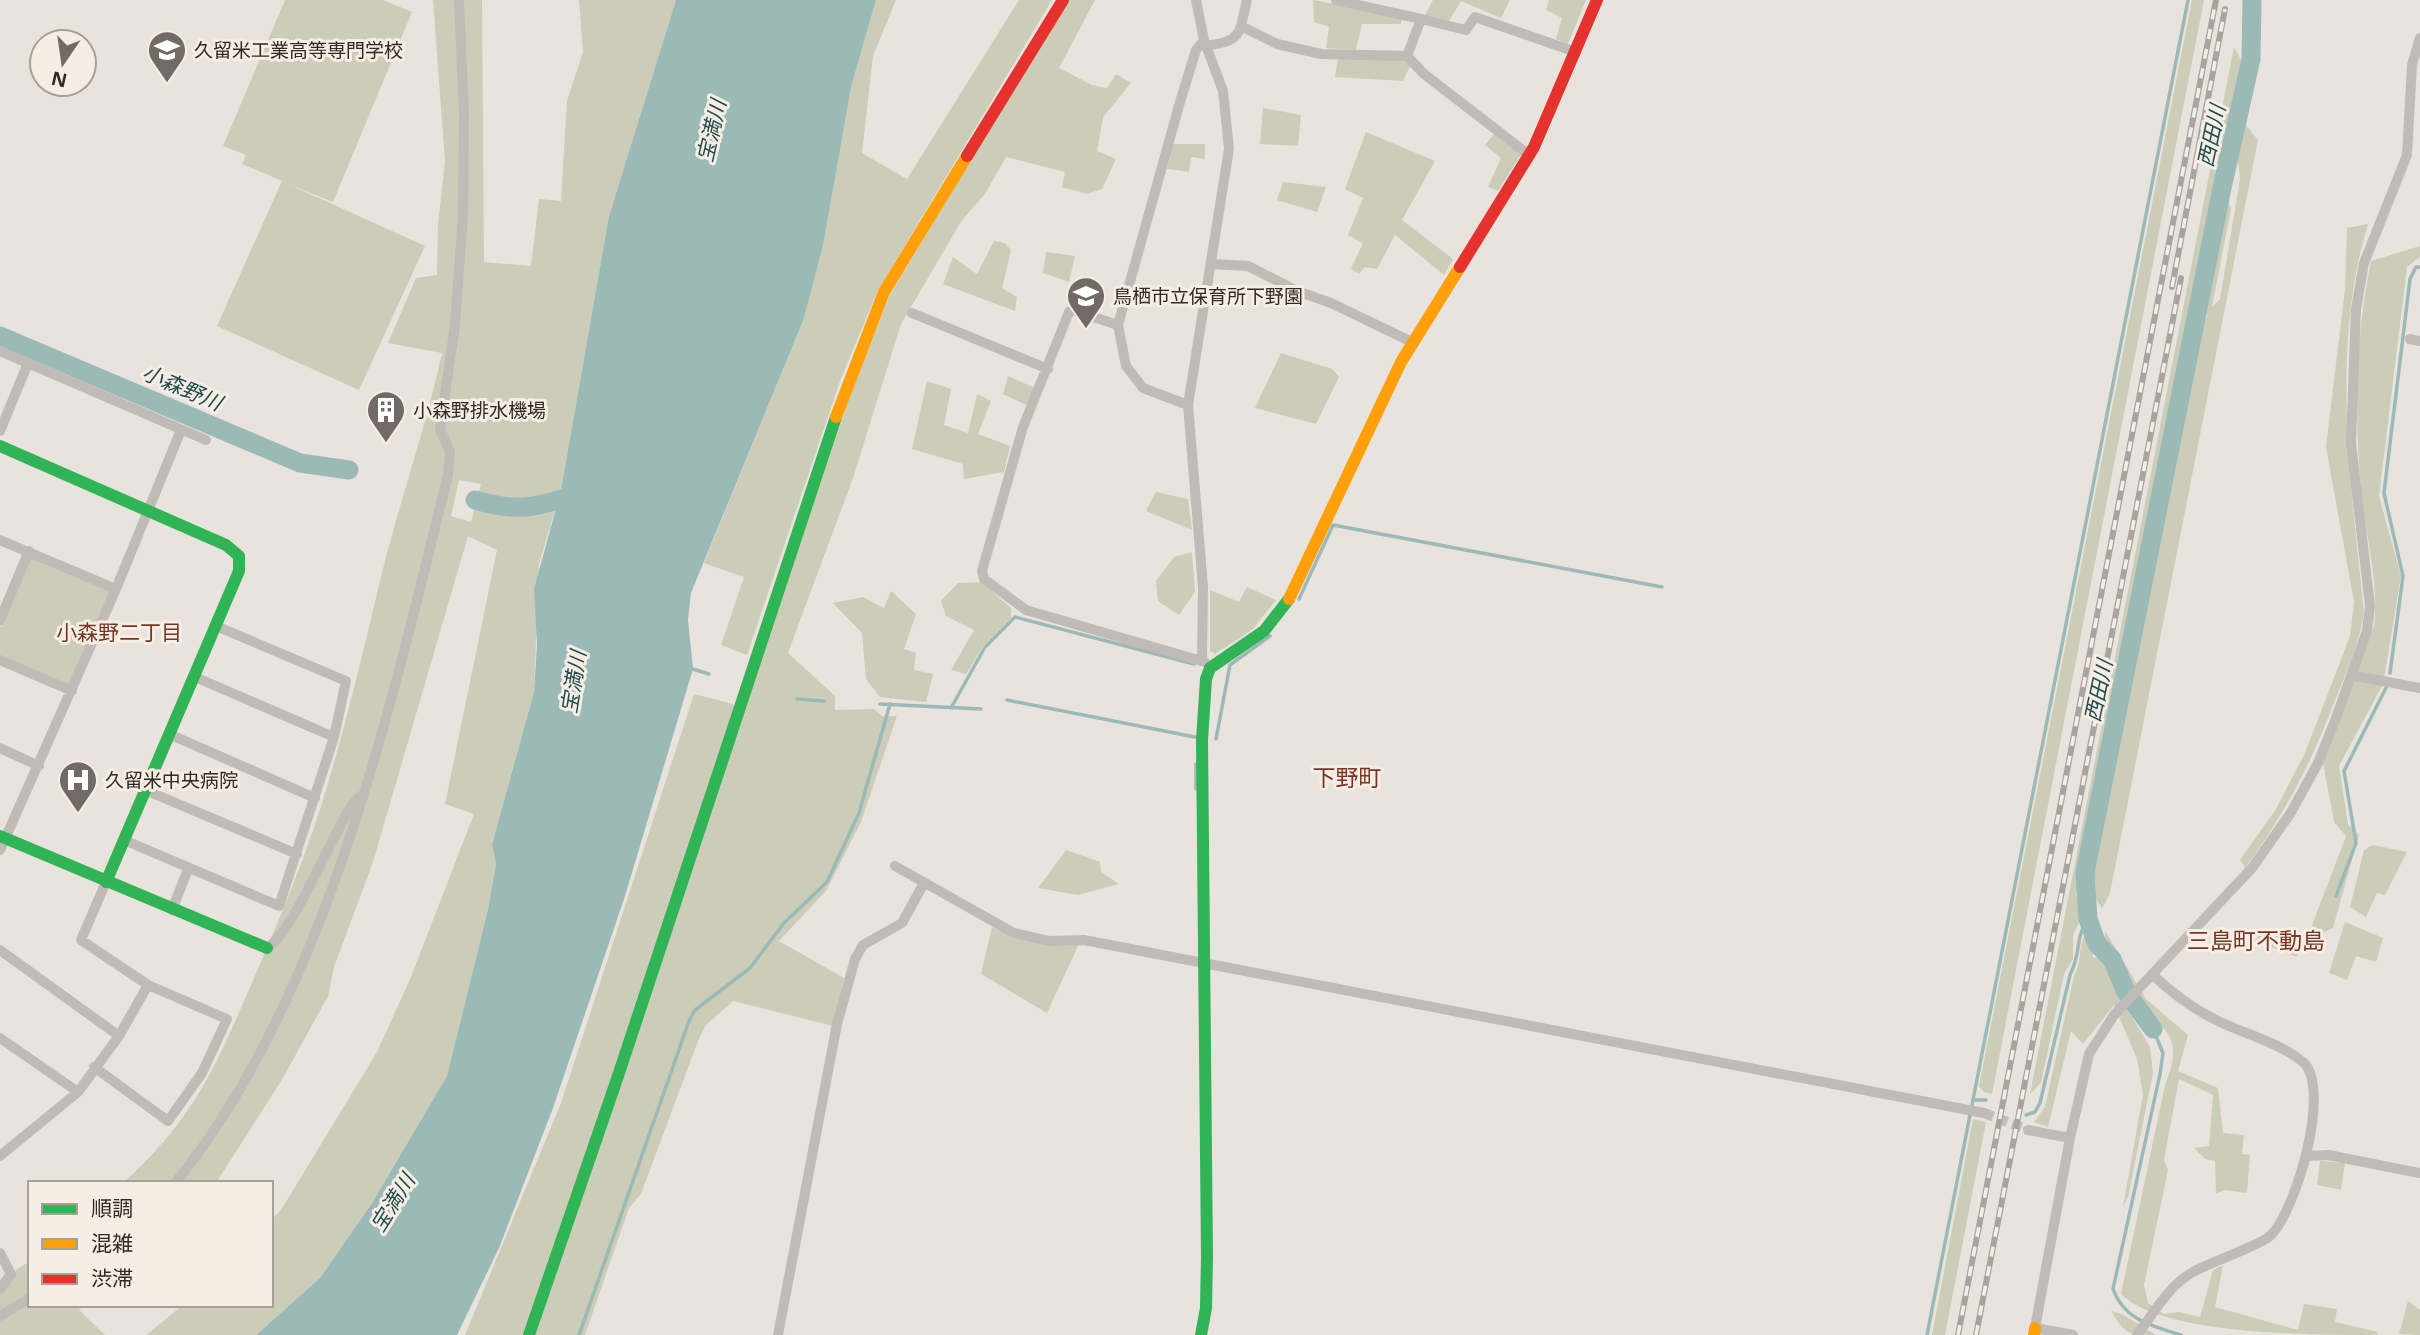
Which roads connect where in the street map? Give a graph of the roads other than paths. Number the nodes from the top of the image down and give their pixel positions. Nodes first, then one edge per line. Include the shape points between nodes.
1 (459, 0) edge
2 (1063, 0) edge
3 (1196, 0) edge
4 (1247, 0) edge
5 (1336, 0) edge
6 (1597, 0) edge
7 (1421, 19) junction
8 (1241, 26) junction
9 (2420, 38) edge
10 (1205, 43) junction
11 (1576, 52) junction
12 (1407, 56) junction
13 (1529, 155) junction
14 (1212, 264) junction
15 (912, 313) dead end
16 (1118, 325) junction
17 (1414, 343) junction
18 (0, 351) edge
19 (29, 363) junction
20 (1048, 369) junction
21 (1188, 405) junction
22 (181, 430) junction
23 (0, 431) edge
24 (206, 440) dead end
25 (0, 446) edge
26 (148, 510) junction
27 (0, 540) edge
28 (29, 551) junction
29 (116, 589) junction
30 (0, 620) edge
31 (216, 626) junction
32 (0, 660) edge
33 (1206, 664) junction
34 (2351, 675) junction
35 (195, 677) junction
36 (2420, 688) edge
37 (72, 691) junction
38 (169, 734) junction
39 (334, 737) junction
40 (0, 748) edge
41 (39, 766) junction
42 (145, 790) junction
43 (362, 796) junction
44 (315, 798) junction
45 (124, 840) junction
46 (2, 842) edge
47 (297, 854) junction
48 (895, 866) dead end
49 (188, 869) junction
50 (106, 882) junction
51 (924, 883) junction
52 (173, 910) junction
53 (267, 948) joint
54 (0, 950) edge
55 (1205, 962) junction
56 (2152, 974) junction
57 (148, 985) junction
58 (119, 1036) junction
59 (0, 1038) edge
60 (94, 1068) junction
61 (78, 1092) junction
62 (1980, 1112) tunnel mouth
63 (2028, 1130) tunnel mouth
64 (2070, 1138) junction
65 (0, 1156) edge
66 (2306, 1156) junction
67 (2420, 1173) edge
68 (176, 1181) edge
69 (0, 1253) edge
70 (0, 1289) edge
71 (28, 1299) edge
72 (0, 1316) edge
73 (2034, 1331) edge
74 (529, 1335) edge
75 (778, 1335) edge
76 (1201, 1335) edge
77 (2073, 1335) edge
78 (2137, 1335) edge

1 - 43 street via 463,215 455,325 440,429 450,452 448,475
2 - 74 street via 884,292 868,330 814,478 576,1205
3 - 10 street
4 - 8 street
5 - 7 street
6 - 11 street
7 - 11 street via 1466,30 1475,17
7 - 12 street
8 - 10 street via 1231,41
8 - 12 street via 1277,44 1321,54
9 - 34 street via 2412,65 2407,155 2364,263 2356,309 2351,443 2370,606 2367,631
10 - 14 street via 1223,91 1229,149
10 - 16 street via 1196,50 1186,82
11 - 13 street
12 - 13 street
13 - 17 street
14 - 17 street via 1248,266
14 - 21 street
15 - 20 street
16 - 20 street via 1072,310
16 - 21 street via 1126,366 1143,388
17 - 33 street via 1289,599 1264,631
18 - 19 street
19 - 22 street
19 - 23 street
20 - 33 street via 1023,426 982,571 984,579 1026,610
21 - 33 street
22 - 24 street
22 - 26 street
25 - 26 street
26 - 29 street
26 - 31 street via 234,549 239,556 239,571
27 - 28 street
28 - 29 street
28 - 30 street
29 - 37 street
31 - 35 street
31 - 39 street via 346,681
32 - 37 street
33 - 55 street via 1202,740
34 - 36 street
34 - 56 street via 2318,763 2290,814 2252,868
35 - 38 street
35 - 39 street
37 - 41 street
38 - 42 street
38 - 44 street
39 - 44 street
40 - 41 street
41 - 46 street
42 - 45 street
42 - 47 street
43 - 53 street via 352,803 289,921
43 - 68 street via 316,926 260,1056 204,1147
44 - 47 street
45 - 49 street
45 - 50 street
46 - 50 street
47 - 49 street via 279,906
48 - 51 street
49 - 52 street
50 - 52 street
50 - 57 street via 81,940
51 - 55 street via 1013,933 1049,941 1084,940
51 - 75 street via 902,923 863,946 848,982
52 - 53 street
54 - 58 street
55 - 62 street
55 - 76 street via 1208,1256
56 - 64 street via 2114,1015 2089,1054
56 - 66 street via 2191,1007 2282,1049 2308,1068 2316,1092
57 - 58 street
57 - 60 street via 227,1019 202,1073 168,1121
58 - 60 street
59 - 61 street
60 - 61 street
61 - 65 street
63 - 64 street
64 - 73 street
66 - 67 street via 2328,1155
66 - 78 street via 2284,1217 2269,1237 2194,1272 2169,1292
69 - 70 street via 11,1275
71 - 72 street
73 - 77 street

